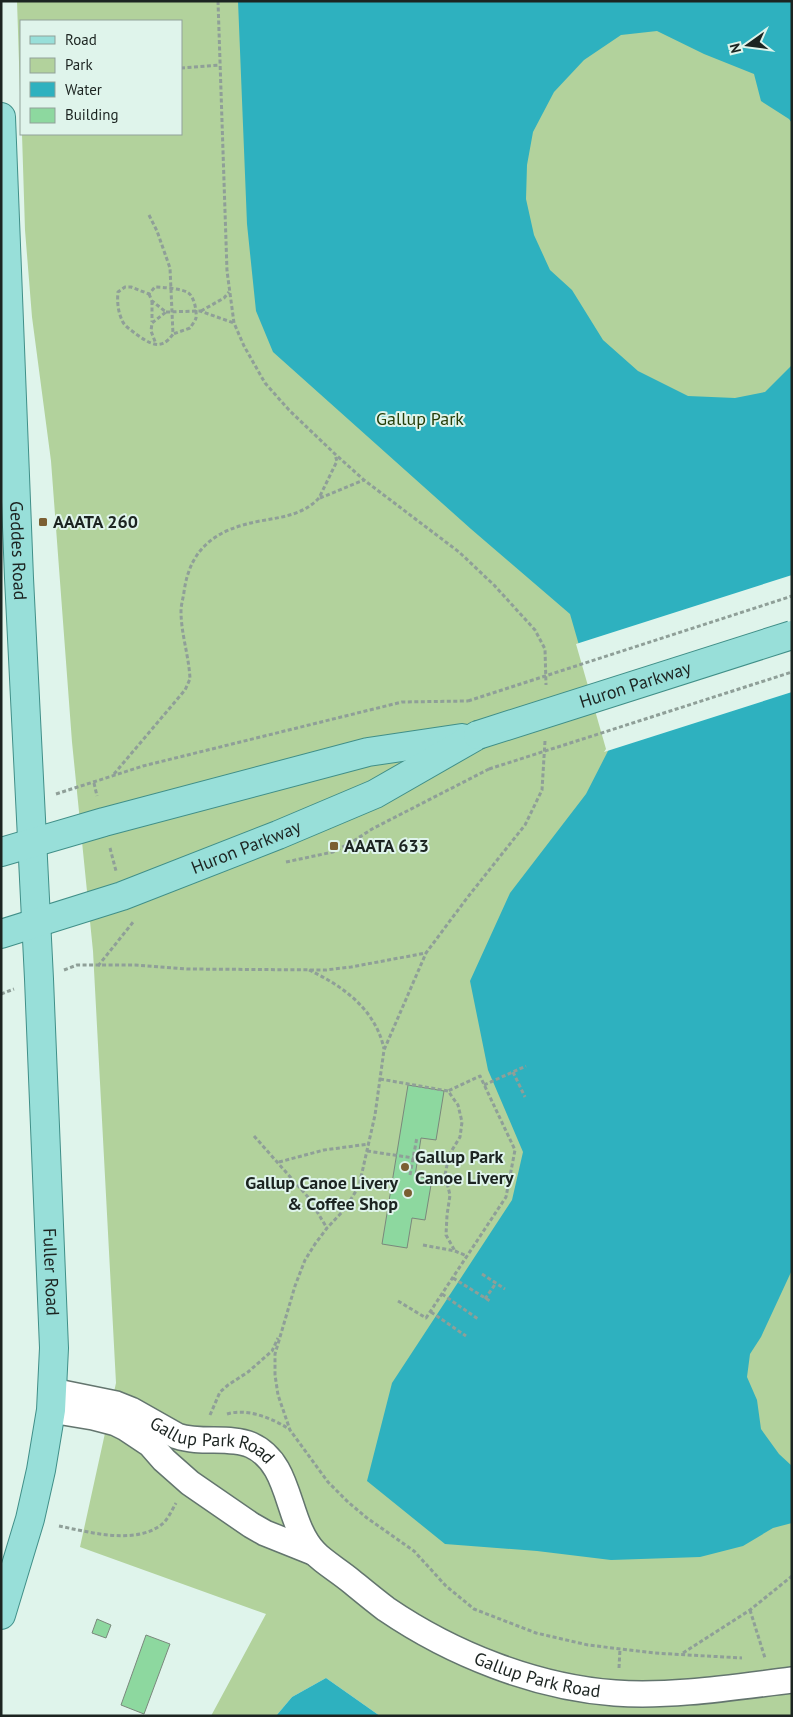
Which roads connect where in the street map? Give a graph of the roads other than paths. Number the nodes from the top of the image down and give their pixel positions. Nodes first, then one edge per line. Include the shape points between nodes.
1 (1, 117) edge
2 (792, 635) edge
3 (478, 735) junction
4 (32, 843) junction
5 (1, 852) edge
6 (36, 923) junction
7 (1, 934) edge
8 (52, 1401) junction
9 (316, 1553) junction
10 (1, 1615) edge
11 (792, 1680) edge

1 - 4 main road, Geddes Road
2 - 3 main road, Huron Parkway, bridge
3 - 4 main road, Huron Parkway via 368,752
3 - 6 main road, Huron Parkway via 375,794 122,896
4 - 5 main road, Huron Parkway
4 - 6 main road, Geddes Road
6 - 7 main road, Huron Parkway
6 - 8 main road, Fuller Road via 54,1348
8 - 9 lane, Gallup Park Road via 126,1428 150,1444 190,1483 251,1525
8 - 9 lane, Gallup Park Road via 116,1404 177,1436 243,1442 260,1450 278,1471 302,1537
8 - 10 main road, Fuller Road via 30,1519
9 - 11 lane, Gallup Park Road via 406,1622 495,1667 541,1680 616,1693 695,1691

